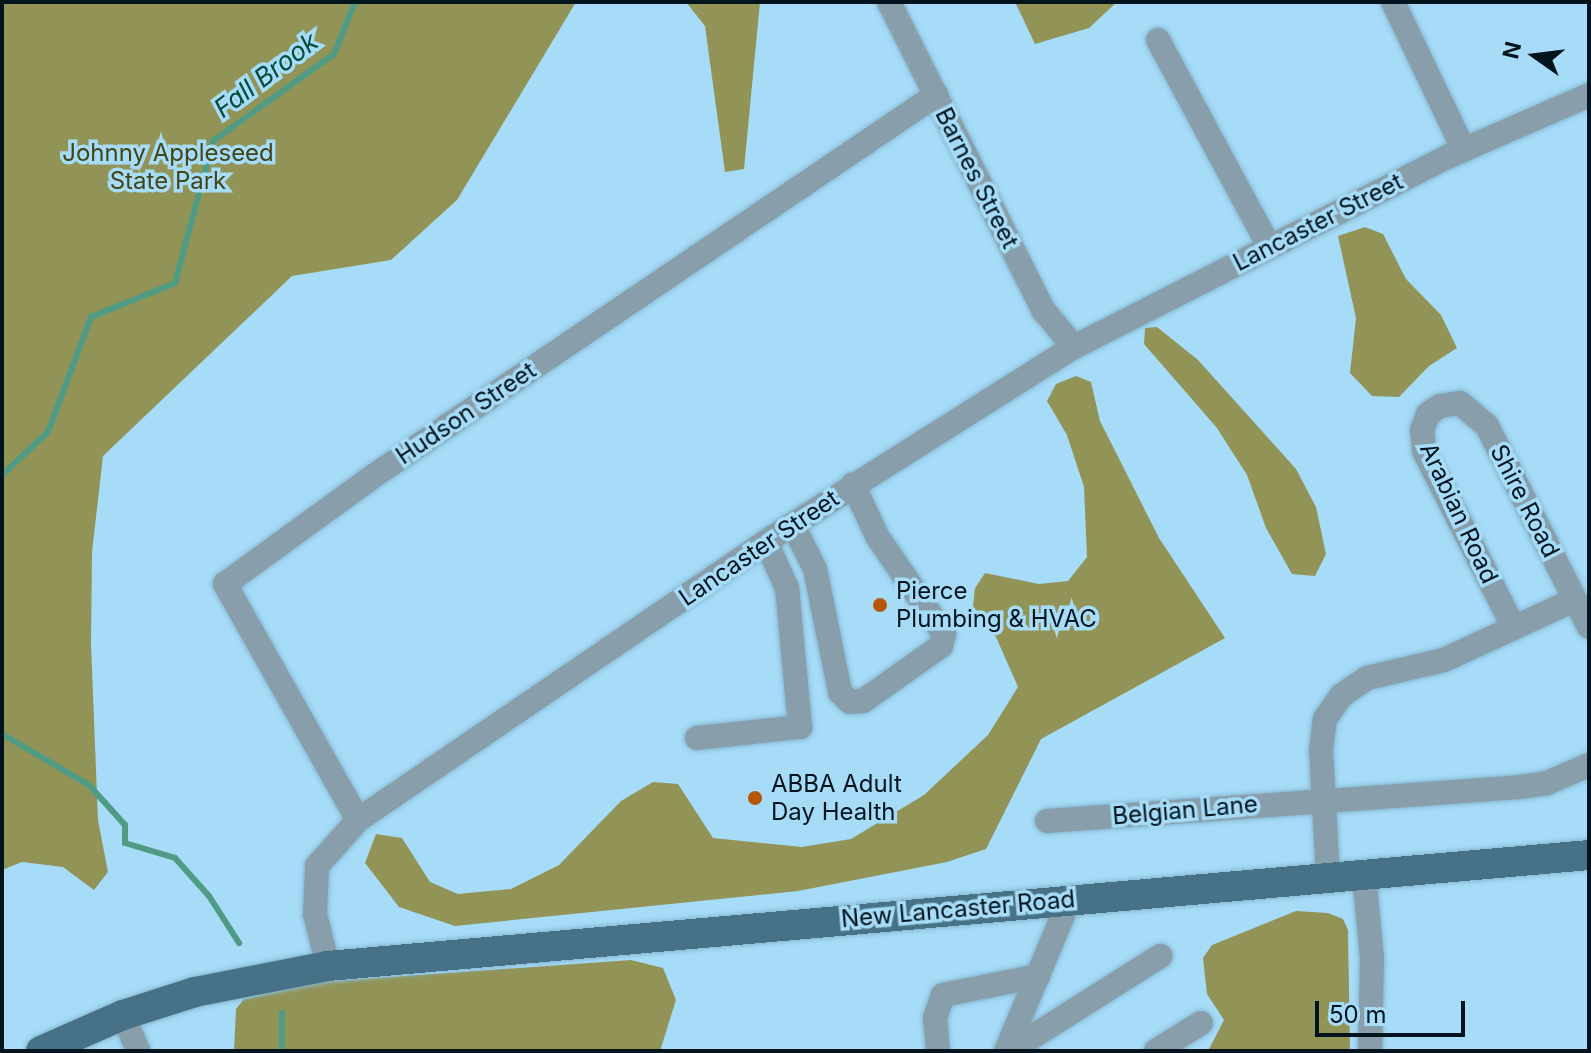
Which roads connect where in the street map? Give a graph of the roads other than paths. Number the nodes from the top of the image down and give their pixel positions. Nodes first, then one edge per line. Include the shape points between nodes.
1 (889, 2) edge
2 (1393, 2) edge
3 (1158, 40) dead end
4 (936, 95) junction
5 (1589, 95) edge
6 (1464, 150) junction
7 (1269, 246) junction
8 (1074, 347) junction
9 (1440, 406) joint
10 (853, 484) junction
11 (793, 525) junction
12 (766, 542) junction
13 (1574, 600) junction
14 (1512, 624) junction
15 (1589, 627) edge
16 (697, 738) dead end
17 (1589, 765) edge
18 (1322, 799) junction
19 (358, 820) junction
20 (1047, 821) dead end
21 (1589, 855) edge
22 (1364, 875) junction
23 (1328, 878) junction
24 (1070, 899) junction
25 (1160, 956) dead end
26 (328, 966) junction
27 (1038, 976) junction
28 (123, 1015) junction
29 (1201, 1023) dead end
30 (41, 1051) edge
31 (138, 1051) edge
32 (938, 1051) edge
33 (1008, 1051) edge
34 (1156, 1051) edge
35 (1370, 1051) edge

1 - 4 street, Barnes Street
2 - 6 street
3 - 7 street
4 - 8 street, Barnes Street via 1053,327
4 - 19 street, Hudson Street via 375,475 225,584
5 - 6 street, Lancaster Street
6 - 7 street, Lancaster Street
7 - 8 street, Lancaster Street
8 - 10 street, Lancaster Street
9 - 13 street, Shire Road via 1460,403 1487,426
9 - 14 street, Arabian Road via 1428,414 1422,430 1424,451
10 - 11 street, Lancaster Street
10 - 11 street via 877,536 944,634 941,646 863,701 850,702 840,692 815,569
11 - 12 street, Lancaster Street
12 - 16 street via 787,588 800,727
12 - 19 street, Lancaster Street
13 - 14 street
13 - 15 street, Shire Road
14 - 18 street via 1444,660 1367,678 1342,695 1325,719
17 - 18 street via 1547,783 1520,787
18 - 20 street, Belgian Lane
18 - 23 street
19 - 26 street, Lancaster Street via 317,866 315,914
21 - 22 main road, New Lancaster Road
22 - 23 main road, New Lancaster Road
22 - 35 street via 1372,958
23 - 24 main road, New Lancaster Road
24 - 26 main road, New Lancaster Road
24 - 27 street
25 - 33 street
26 - 28 main road via 195,992
27 - 32 street via 943,995 935,1018
27 - 33 street
28 - 30 main road
28 - 31 street
29 - 34 street

